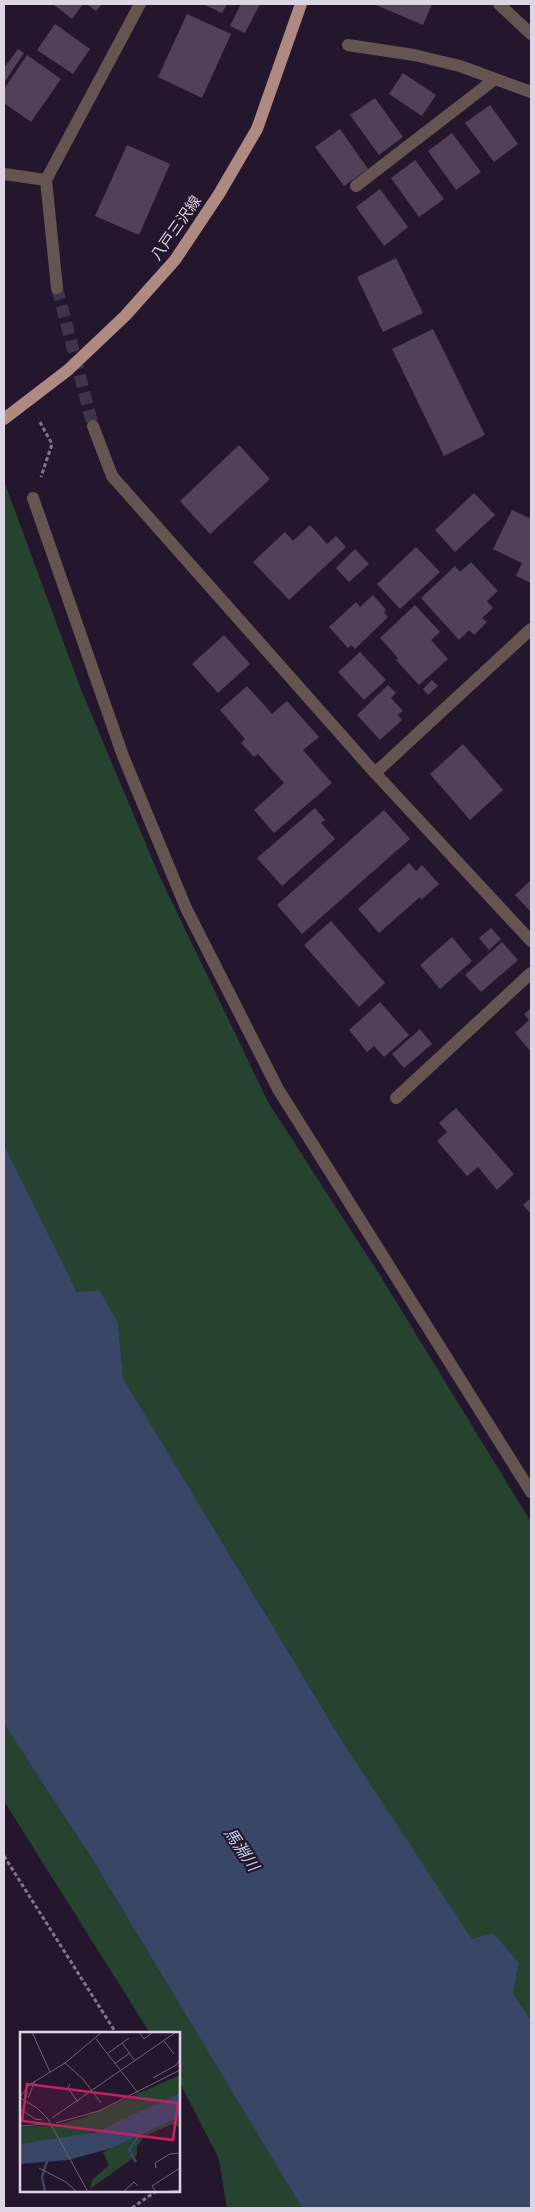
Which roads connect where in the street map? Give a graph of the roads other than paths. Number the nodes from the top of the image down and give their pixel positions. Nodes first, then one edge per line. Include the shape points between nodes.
1 (140, 4) edge
2 (301, 4) edge
3 (499, 4) edge
4 (531, 34) edge
5 (348, 45) dead end
6 (495, 79) junction
7 (531, 92) edge
8 (4, 174) edge
9 (46, 180) junction
10 (356, 186) dead end
11 (57, 288) tunnel mouth
12 (4, 419) edge
13 (94, 426) tunnel mouth
14 (33, 498) road end
15 (531, 629) edge
16 (375, 773) junction
17 (531, 941) edge
18 (531, 973) edge
19 (396, 1098) dead end
20 (531, 1492) edge

1 - 9 street
2 - 12 main road, 八戸三沢線 via 257,129 175,260 125,316 68,370
3 - 4 street
5 - 6 street via 414,55 460,66
6 - 7 street
6 - 10 street
8 - 9 street
9 - 11 street
13 - 16 street via 112,476
14 - 20 street via 123,756 186,908 278,1089
15 - 16 street
16 - 17 street
18 - 19 street

